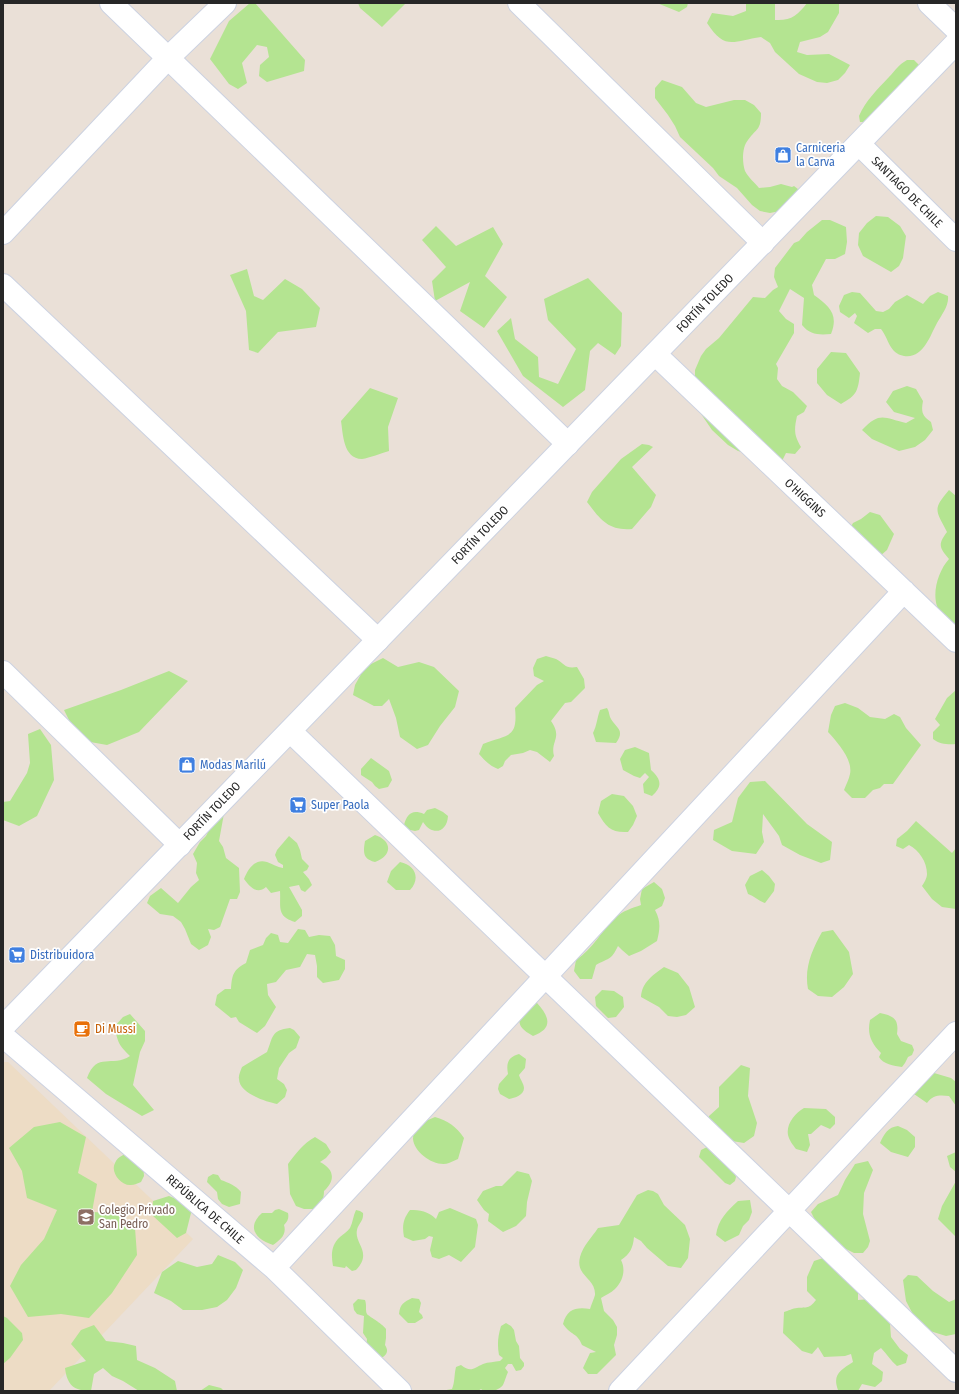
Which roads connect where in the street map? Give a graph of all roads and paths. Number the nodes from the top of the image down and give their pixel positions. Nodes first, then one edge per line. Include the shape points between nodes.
1 (111, 3) edge
2 (225, 3) edge
3 (519, 3) edge
4 (929, 3) edge
5 (956, 29) edge
6 (956, 43) edge
7 (168, 58) junction
8 (859, 144) junction
9 (3, 233) edge
10 (956, 240) edge
11 (763, 243) junction
12 (3, 286) edge
13 (655, 354) junction
14 (568, 444) junction
15 (904, 592) junction
16 (378, 640) junction
17 (956, 641) edge
18 (3, 672) edge
19 (290, 731) junction
20 (180, 845) junction
21 (546, 976) junction
22 (3, 1028) edge
23 (956, 1033) edge
24 (3, 1036) edge
25 (790, 1211) junction
26 (274, 1268) junction
27 (956, 1371) edge
28 (400, 1391) edge
29 (620, 1391) edge

1 - 7 street
2 - 7 street
3 - 11 street
4 - 5 street
6 - 8 street, FORTÍN TOLEDO
7 - 9 street
7 - 14 street
8 - 10 street, SANTIAGO DE CHILE
8 - 11 street, FORTÍN TOLEDO
11 - 13 street, FORTÍN TOLEDO
12 - 16 street
13 - 14 street, FORTÍN TOLEDO
13 - 15 street, O'HIGGINS
14 - 16 street, FORTÍN TOLEDO
15 - 17 street, O'HIGGINS
15 - 21 street
16 - 19 street, FORTÍN TOLEDO
18 - 20 street
19 - 20 street, FORTÍN TOLEDO
19 - 21 street
20 - 22 street, FORTÍN TOLEDO
21 - 25 street
21 - 26 street
23 - 25 street
24 - 26 street, REPÚBLICA DE CHILE
25 - 27 street
25 - 29 street
26 - 28 street, REPÚBLICA DE CHILE

